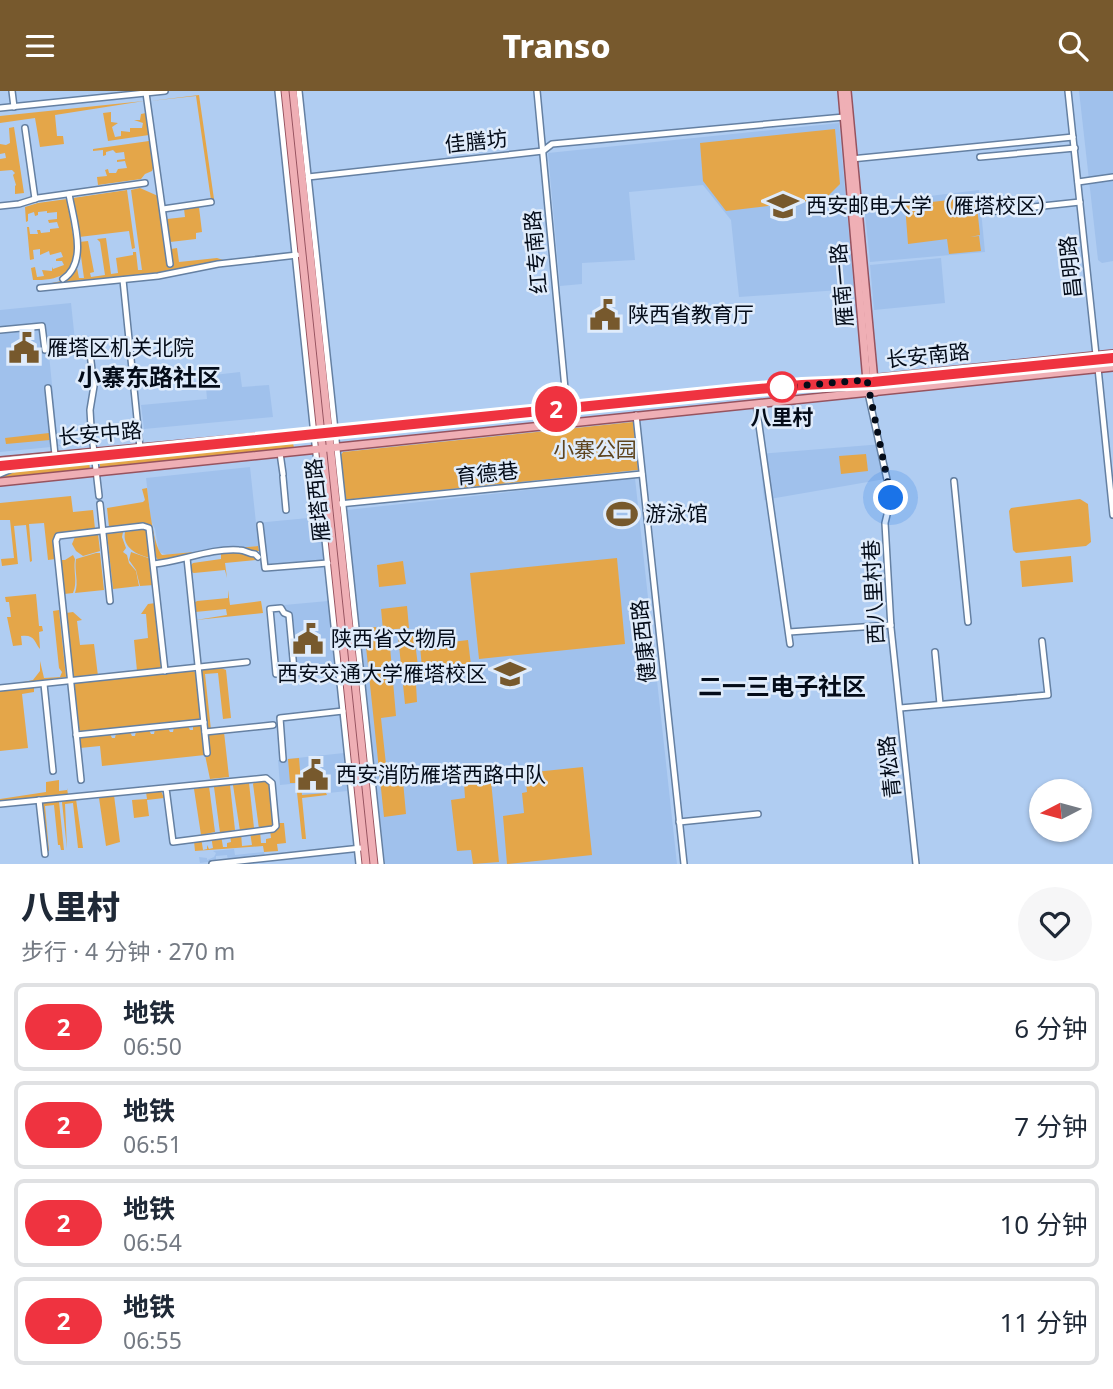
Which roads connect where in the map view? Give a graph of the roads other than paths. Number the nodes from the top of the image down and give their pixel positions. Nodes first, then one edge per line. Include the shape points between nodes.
1 (12, 91) edge
2 (165, 91) edge
3 (278, 91) edge
4 (285, 91) edge
5 (293, 91) edge
6 (299, 91) edge
7 (537, 91) edge
8 (844, 91) edge
9 (1069, 91) edge
10 (146, 93) junction
11 (14, 107) junction
12 (0, 108) edge
13 (844, 117) junction
14 (25, 128) dead end
15 (1073, 137) junction
16 (1075, 148) junction
17 (543, 151) junction
18 (980, 157) dead end
19 (851, 159) junction
20 (1113, 177) edge
21 (301, 178) junction
22 (1079, 182) junction
23 (145, 183) dead end
24 (69, 194) junction
25 (35, 199) junction
26 (211, 202) dead end
27 (1080, 202) junction
28 (0, 206) edge
29 (163, 209) junction
30 (987, 212) dead end
31 (299, 255) junction
32 (170, 264) dead end
33 (63, 279) dead end
34 (123, 280) junction
35 (40, 288) dead end
36 (0, 330) edge
37 (89, 345) dead end
38 (46, 350) dead end
39 (1113, 354) edge
40 (1096, 355) junction
41 (1113, 367) edge
42 (1098, 368) junction
43 (871, 380) junction
44 (48, 388) dead end
45 (872, 393) junction
46 (756, 404) junction
47 (567, 410) junction
48 (636, 415) junction
49 (91, 427) dead end
50 (325, 433) junction
51 (92, 435) dead end
52 (141, 448) junction
53 (326, 448) junction
54 (94, 451) junction
55 (281, 453) junction
56 (55, 455) junction
57 (40, 457) junction
58 (0, 461) edge
59 (96, 472) junction
60 (0, 474) edge
61 (642, 474) junction
62 (954, 481) dead end
63 (0, 482) edge
64 (99, 496) dead end
65 (100, 504) dead end
66 (339, 504) junction
67 (286, 510) dead end
68 (1113, 515) edge
69 (260, 525) dead end
70 (102, 530) junction
71 (258, 557) dead end
72 (187, 558) dead end
73 (328, 563) junction
74 (154, 564) junction
75 (110, 601) dead end
76 (968, 622) dead end
77 (891, 625) junction
78 (789, 632) junction
79 (1042, 641) dead end
80 (790, 644) dead end
81 (935, 652) dead end
82 (247, 662) dead end
83 (198, 667) junction
84 (895, 667) joint
85 (295, 670) dead end
86 (339, 670) junction
87 (165, 671) junction
88 (70, 681) junction
89 (44, 684) junction
90 (0, 688) edge
91 (940, 705) junction
92 (900, 708) junction
93 (343, 711) junction
94 (204, 722) junction
95 (273, 725) dead end
96 (205, 732) junction
97 (76, 735) junction
98 (207, 753) dead end
99 (283, 759) dead end
100 (53, 771) dead end
101 (81, 781) dead end
102 (166, 788) junction
103 (39, 800) junction
104 (0, 804) edge
105 (758, 814) dead end
106 (679, 822) junction
107 (361, 848) junction
108 (45, 854) dead end
109 (212, 864) edge
110 (359, 864) edge
111 (366, 864) edge
112 (374, 864) edge
113 (381, 864) edge
114 (684, 864) edge
115 (916, 864) edge

1 - 11 street
2 - 10 street
3 - 31 street
4 - 21 main road, 雁塔西路
5 - 21 main road, 雁塔西路
6 - 21 street
7 - 17 street, 红专南路
8 - 13 main road, 雁南一路
8 - 19 main road, 雁南一路
9 - 15 street, 昌明路
10 - 11 street
10 - 29 street
11 - 12 street
13 - 17 street, 佳膳坊 via 552,144
13 - 19 main road, 雁南一路
14 - 25 street
15 - 16 street, 昌明路
15 - 19 street
16 - 18 street
16 - 22 street, 昌明路
17 - 21 street, 佳膳坊
17 - 47 street, 红专南路
19 - 43 main road, 雁南一路
20 - 22 street
21 - 31 main road, 雁塔西路
21 - 50 main road, 雁塔西路
22 - 27 street, 昌明路
23 - 24 street
24 - 25 street
24 - 33 street via 78,255
25 - 28 street
26 - 29 street
27 - 30 street
27 - 40 street, 昌明路
29 - 32 street
31 - 34 street
31 - 50 main road, 雁塔西路
34 - 35 street
34 - 52 street
36 - 38 street via 41,326
37 - 49 street
39 - 40 main road, 长安南路
40 - 43 main road, 长安南路
41 - 42 main road, 长安南路
42 - 45 main road, 长安南路
42 - 68 street
43 - 45 main road, 雁南一路
43 - 47 main road, 长安南路
44 - 56 street
45 - 46 main road, 长安南路
45 - 77 street, 西八里村巷 via 891,498 886,523
46 - 48 main road, 长安南路
46 - 78 street
47 - 50 main road, 长安南路
48 - 53 main road, 长安南路
48 - 61 street, 健康西路
50 - 52 main road, 长安中路
50 - 53 main road, 雁塔西路
50 - 53 street
51 - 54 street
52 - 54 main road, 长安中路
53 - 55 main road, 长安中路
53 - 66 main road, 雁塔西路
53 - 73 street
53 - 107 main road, 雁塔西路
54 - 56 main road, 长安中路
54 - 59 street
55 - 59 main road, 长安中路
55 - 67 street
56 - 57 main road, 长安中路
57 - 58 main road, 长安中路
57 - 60 street
59 - 63 main road, 长安中路
59 - 64 street
61 - 66 street, 育德巷
61 - 106 street, 健康西路
62 - 76 street
65 - 70 street
66 - 112 main road, 雁塔西路
66 - 113 street
69 - 73 street via 265,568
70 - 74 street via 148,527
70 - 75 street
70 - 88 street via 56,539
71 - 74 street via 240,550
72 - 83 street
73 - 86 street
74 - 87 street
77 - 78 street
77 - 84 street, 西八里村巷
78 - 80 street
79 - 91 street via 1048,695
81 - 91 street
82 - 83 street
83 - 87 street
83 - 94 street
84 - 92 street, 青松路
85 - 86 street via 289,615 281,608 270,609 276,674
86 - 93 street
87 - 88 street
88 - 89 street
88 - 97 street
89 - 90 street
89 - 100 street
91 - 92 street
92 - 115 street, 青松路
93 - 99 street via 280,718
93 - 107 street
94 - 96 street
94 - 97 street
95 - 96 street
96 - 98 street
97 - 101 street
102 - 102 street via 267,778 272,785 276,826 173,842
102 - 103 street
103 - 104 street
103 - 108 street
105 - 106 street
106 - 114 street, 健康西路
107 - 109 street
107 - 110 street
107 - 111 main road, 雁塔西路

